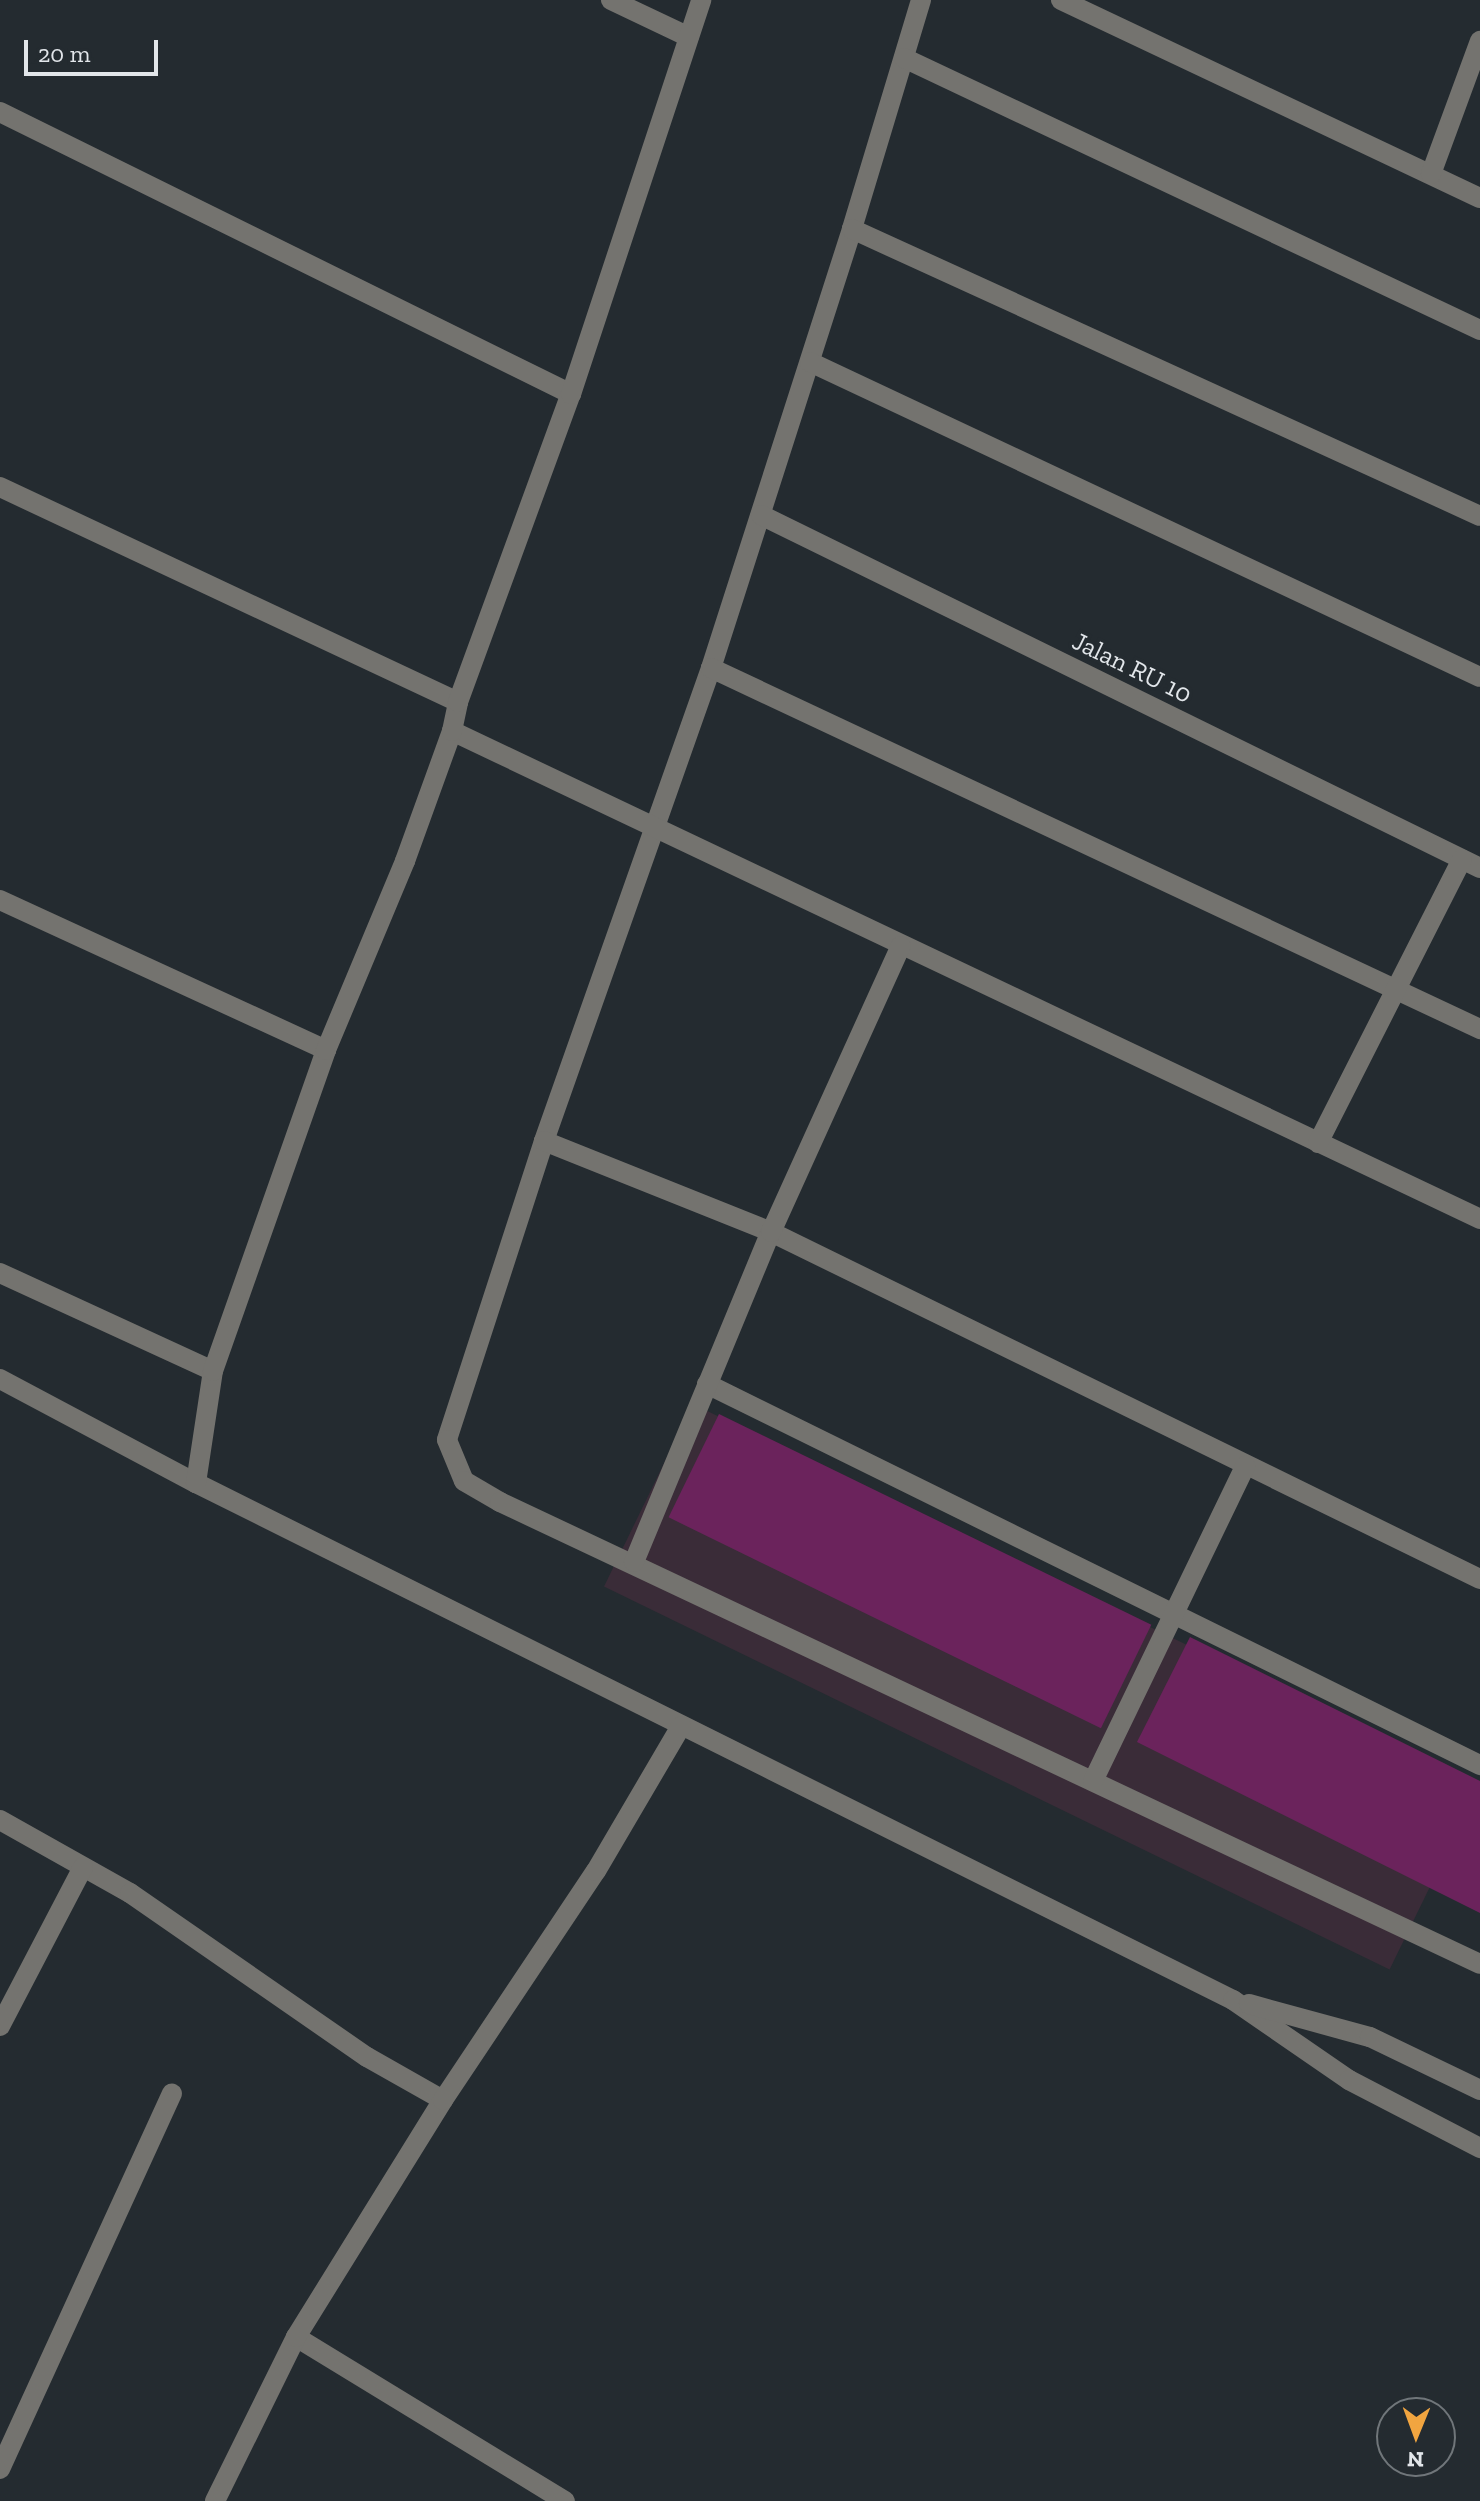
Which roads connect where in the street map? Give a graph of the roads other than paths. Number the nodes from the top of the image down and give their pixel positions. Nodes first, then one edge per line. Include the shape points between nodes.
1 (611, 0) edge
2 (701, 0) edge
3 (921, 0) edge
4 (1061, 0) edge
5 (689, 37) junction
6 (1480, 41) edge
7 (904, 58) junction
8 (0, 112) edge
9 (1431, 174) junction
10 (1480, 198) edge
11 (852, 229) junction
12 (1480, 330) edge
13 (810, 362) junction
14 (571, 394) junction
15 (0, 487) edge
16 (761, 515) junction
17 (1480, 516) edge
18 (711, 668) junction
19 (1480, 677) edge
20 (458, 702) junction
21 (452, 731) junction
22 (656, 828) junction
23 (1471, 863) edge
24 (0, 900) edge
25 (901, 946) junction
26 (1396, 989) junction
27 (1480, 1029) edge
28 (326, 1050) junction
29 (544, 1141) junction
30 (1318, 1143) junction
31 (1480, 1219) edge
32 (771, 1232) junction
33 (0, 1273) edge
34 (213, 1371) junction
35 (0, 1379) edge
36 (707, 1384) junction
37 (1245, 1466) junction
38 (196, 1483) junction
39 (634, 1562) junction
40 (1480, 1579) edge
41 (1174, 1614) junction
42 (681, 1726) junction
43 (1480, 1765) edge
44 (1093, 1781) junction
45 (0, 1820) edge
46 (83, 1867) junction
47 (1480, 1964) edge
48 (1233, 2000) junction
49 (0, 2026) edge
50 (1480, 2090) edge
51 (172, 2094) dead end
52 (443, 2100) junction
53 (1480, 2148) edge
54 (296, 2337) junction
55 (0, 2469) edge
56 (215, 2501) edge
57 (565, 2501) edge

1 - 5 street
2 - 5 street
3 - 7 street
4 - 9 street
5 - 14 street
6 - 9 street
7 - 11 street
7 - 12 street
8 - 14 street
9 - 10 street
11 - 13 street
11 - 17 street
13 - 16 street
13 - 19 street
14 - 20 street
15 - 20 street
16 - 18 street
16 - 23 street, Jalan RU 10
18 - 22 street
18 - 26 street
20 - 21 street
21 - 22 street
21 - 28 street via 405,861
22 - 25 street
22 - 29 street
23 - 26 street
24 - 28 street
25 - 30 street
25 - 32 street
26 - 27 street
26 - 30 street
28 - 34 street
29 - 32 street
29 - 39 street via 447,1440 464,1481
30 - 31 street
32 - 36 street
32 - 37 street
33 - 34 street
34 - 38 street
35 - 38 street
36 - 39 street
36 - 41 street
37 - 40 street
37 - 41 street
38 - 42 street
39 - 44 street
41 - 43 street
41 - 44 street
42 - 48 street
42 - 52 street via 596,1871
44 - 47 street
45 - 46 street
46 - 49 street
46 - 52 street via 170,1920 367,2057
48 - 50 street via 1370,2037
48 - 53 street via 1349,2080
51 - 55 street
52 - 54 street
54 - 56 street
54 - 57 street

